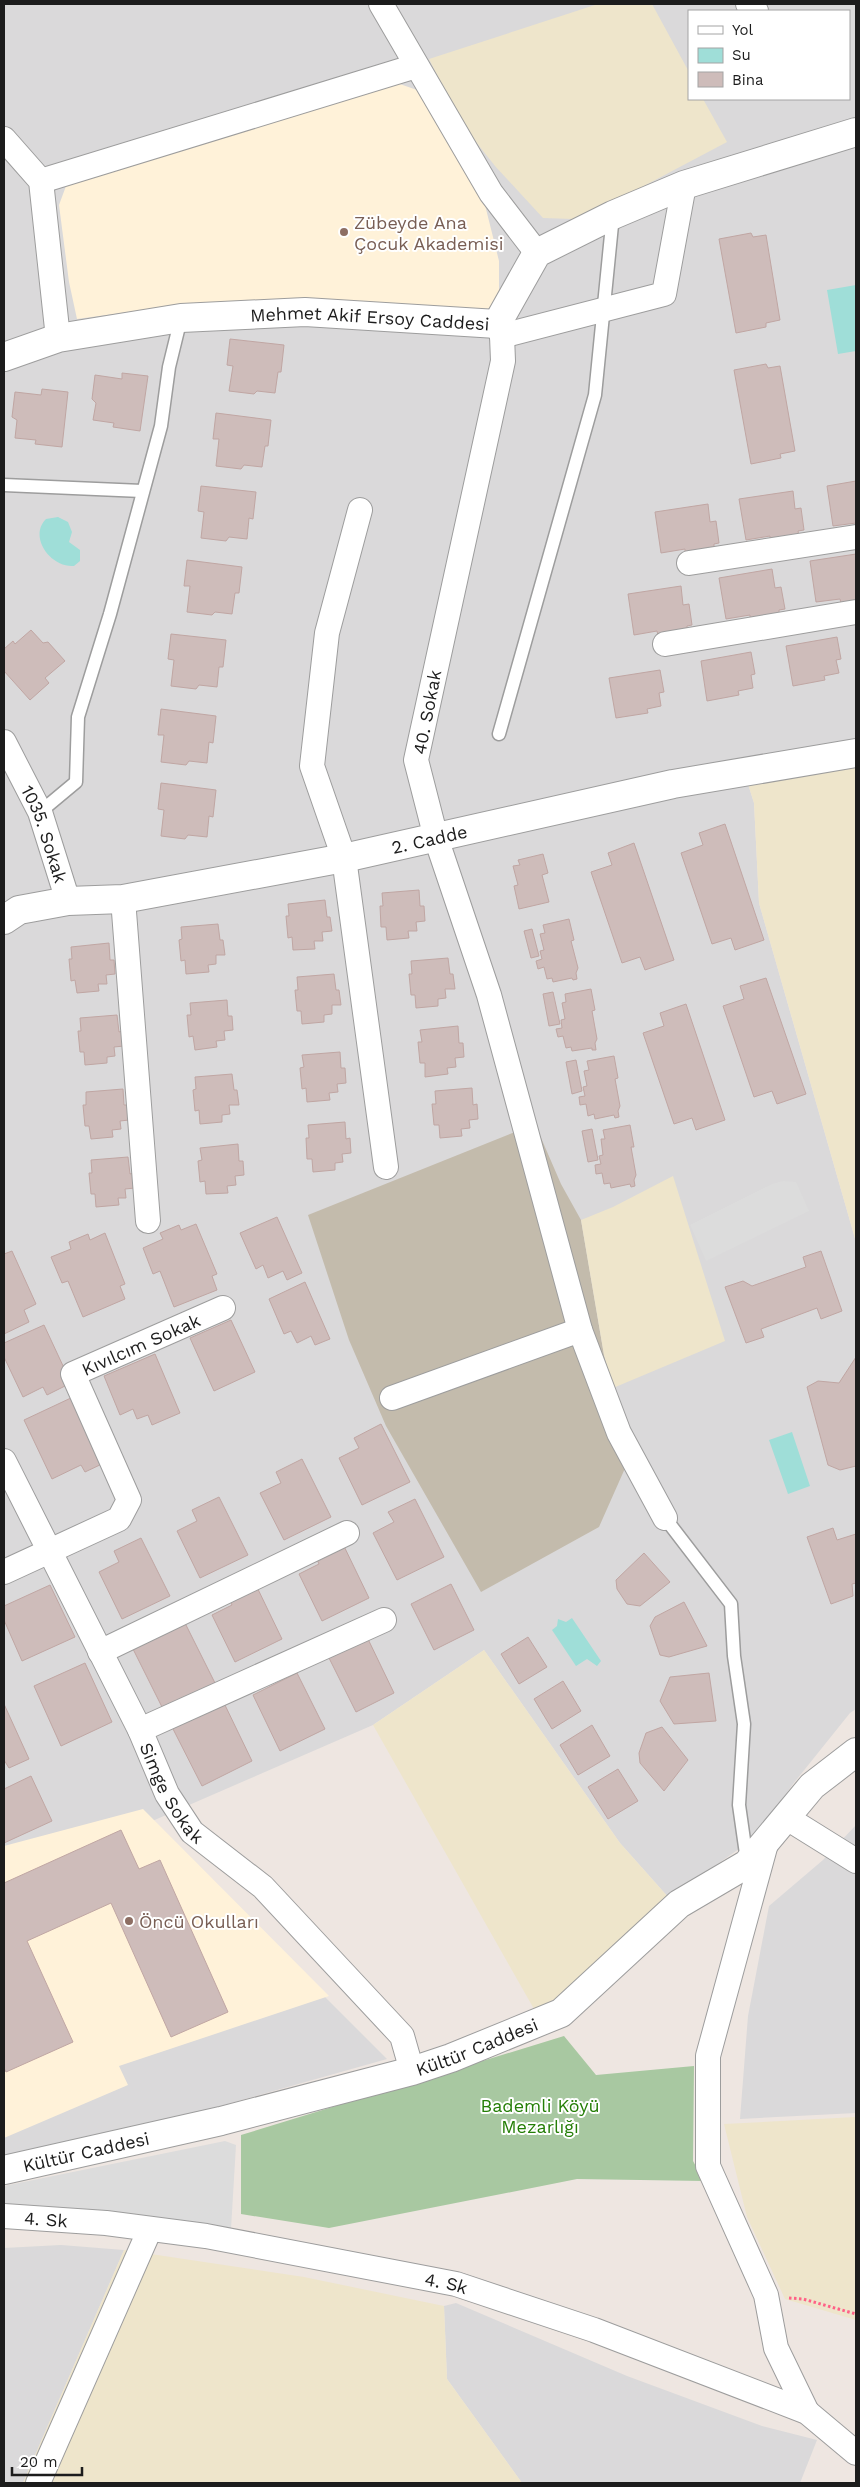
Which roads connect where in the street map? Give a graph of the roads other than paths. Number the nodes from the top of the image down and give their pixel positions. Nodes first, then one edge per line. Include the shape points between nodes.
1 (381, 4) edge
2 (416, 66) junction
3 (856, 132) edge
4 (4, 139) edge
5 (40, 181) junction
6 (684, 185) junction
7 (613, 215) junction
8 (537, 253) junction
9 (604, 310) junction
10 (181, 318) junction
11 (499, 330) junction
12 (58, 338) junction
13 (4, 357) edge
14 (4, 485) edge
15 (142, 491) junction
16 (360, 510) dead end
17 (856, 538) edge
18 (689, 563) dead end
19 (856, 612) edge
20 (665, 644) dead end
21 (499, 734) dead end
22 (4, 742) edge
23 (856, 753) edge
24 (40, 812) junction
25 (436, 838) junction
26 (344, 858) junction
27 (122, 899) junction
28 (68, 901) junction
29 (4, 920) edge
30 (386, 1167) dead end
31 (148, 1221) dead end
32 (223, 1308) dead end
33 (580, 1330) junction
34 (392, 1398) dead end
35 (4, 1461) edge
36 (665, 1518) joint
37 (347, 1533) dead end
38 (49, 1551) junction
39 (4, 1572) edge
40 (384, 1620) dead end
41 (100, 1652) junction
42 (140, 1730) junction
43 (856, 1752) edge
44 (787, 1818) junction
45 (768, 1838) junction
46 (856, 1861) edge
47 (747, 1864) junction
48 (412, 2071) junction
49 (4, 2170) edge
50 (4, 2216) edge
51 (150, 2229) junction
52 (806, 2412) junction
53 (856, 2453) edge
54 (38, 2483) edge

1 - 2 street
2 - 5 street
2 - 8 street via 491,193
3 - 6 street
4 - 5 street
5 - 12 street
6 - 7 street
6 - 9 street via 664,294
7 - 8 street
7 - 9 lane
8 - 11 street, Mehmet Akif Ersoy Caddesi
9 - 11 street
9 - 21 lane via 595,395
10 - 11 street, Mehmet Akif Ersoy Caddesi via 305,312
10 - 12 street, Mehmet Akif Ersoy Caddesi
10 - 15 lane via 169,367 161,426
11 - 25 street, 40. Sokak via 502,361 416,760
12 - 13 street, Mehmet Akif Ersoy Caddesi
14 - 15 lane
15 - 24 lane via 110,614 78,717 76,782
16 - 26 street via 327,633 312,766
17 - 18 street
19 - 20 street
22 - 24 street, 1035. Sokak
23 - 25 street, 2. Cadde via 673,784
24 - 28 street, 1035. Sokak
25 - 26 street, 2. Cadde
25 - 33 street, 40. Sokak via 489,995
26 - 27 street, 2. Cadde
26 - 30 street
27 - 28 street, 2. Cadde
27 - 31 street
28 - 29 street, 2. Cadde via 19,910
32 - 38 street, Kıvılcım Sokak via 73,1374 129,1500 119,1519
33 - 34 street
33 - 36 street, 40. Sokak via 619,1433
35 - 38 street, Simge Sokak
36 - 47 lane via 731,1604 734,1656 744,1724 738,1805
37 - 41 street
38 - 39 street, Kıvılcım Sokak
38 - 41 street, Simge Sokak
40 - 42 street
41 - 42 street, Simge Sokak
42 - 48 street, Simge Sokak via 167,1794 192,1832 263,1887 402,2036
43 - 44 street, Kültür Caddesi via 812,1786
44 - 45 street, Kültür Caddesi
44 - 46 street
45 - 47 street, Kültür Caddesi
45 - 52 street via 708,2056 708,2166 766,2295 776,2348
47 - 48 street, Kültür Caddesi via 679,1904 561,2013
48 - 49 street, Kültür Caddesi via 220,2121
50 - 51 street, 4. Sk
51 - 52 street, 4. Sk via 206,2236 456,2284 594,2330
51 - 54 street
52 - 53 street, 4. Sk

